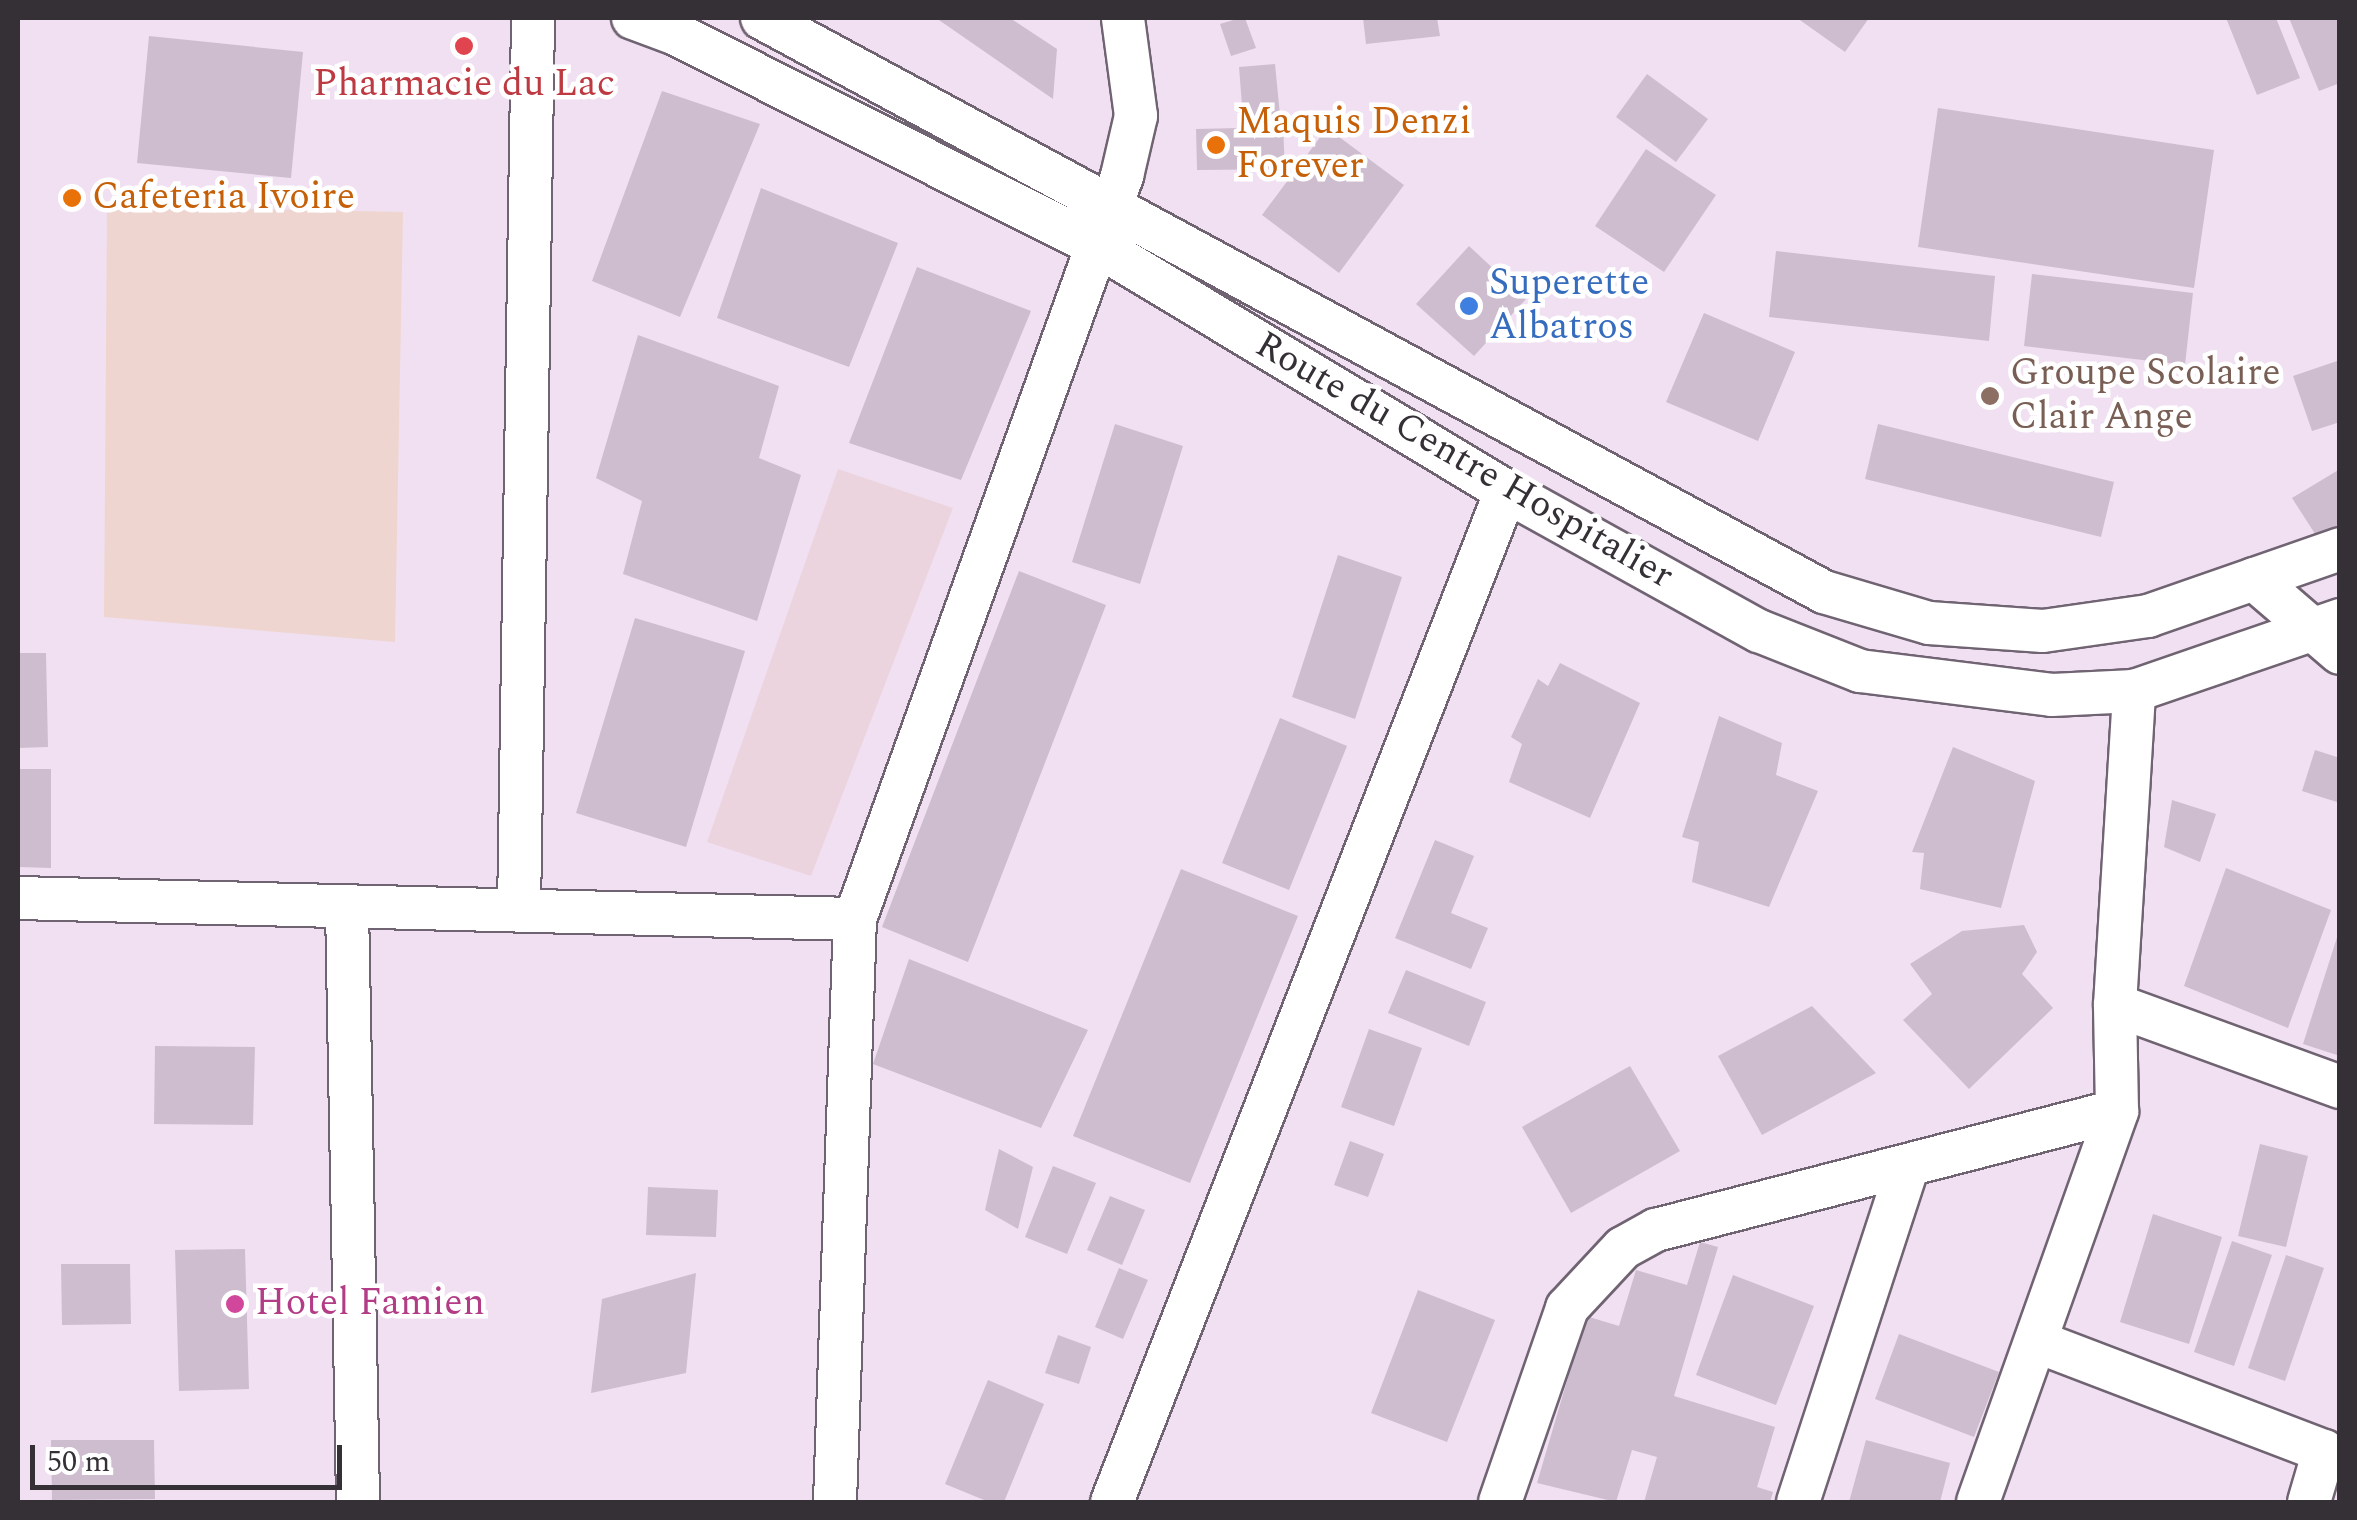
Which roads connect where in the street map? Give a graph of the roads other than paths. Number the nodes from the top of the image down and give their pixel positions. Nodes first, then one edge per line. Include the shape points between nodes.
1 (533, 18) edge
2 (633, 18) edge
3 (762, 18) edge
4 (1123, 18) edge
5 (1105, 227) junction
6 (1506, 491) junction
7 (2340, 550) edge
8 (2254, 578) junction
9 (2330, 635) edge
10 (2134, 692) junction
11 (18, 898) edge
12 (348, 906) junction
13 (519, 910) junction
14 (855, 919) junction
15 (2114, 1005) junction
16 (2340, 1087) edge
17 (2117, 1110) junction
18 (1908, 1165) junction
19 (2038, 1342) junction
20 (2332, 1454) edge
21 (358, 1502) edge
22 (835, 1502) edge
23 (1112, 1502) edge
24 (1500, 1502) edge
25 (1798, 1502) edge
26 (1978, 1502) edge
27 (2309, 1502) edge

1 - 13 street
2 - 5 street, Route du Centre Hospitalier
3 - 5 street, Route du Centre Hospitalier
4 - 5 street via 1136,116
5 - 6 street, Route du Centre Hospitalier
5 - 8 street, Route du Centre Hospitalier via 1824,592 1930,623 2043,631 2148,616
5 - 14 street
6 - 10 street, Route du Centre Hospitalier via 1758,631 1860,672 2052,695
6 - 23 street
7 - 8 street, Route du Centre Hospitalier
8 - 9 street
9 - 10 street, Route du Centre Hospitalier
10 - 15 street
11 - 12 street
12 - 13 street
12 - 21 street
13 - 14 street
14 - 22 street
15 - 16 street
15 - 17 street
17 - 18 street
17 - 19 street
18 - 24 street via 1656,1230 1623,1248 1567,1308
18 - 25 street
19 - 20 street
19 - 26 street
20 - 27 street

